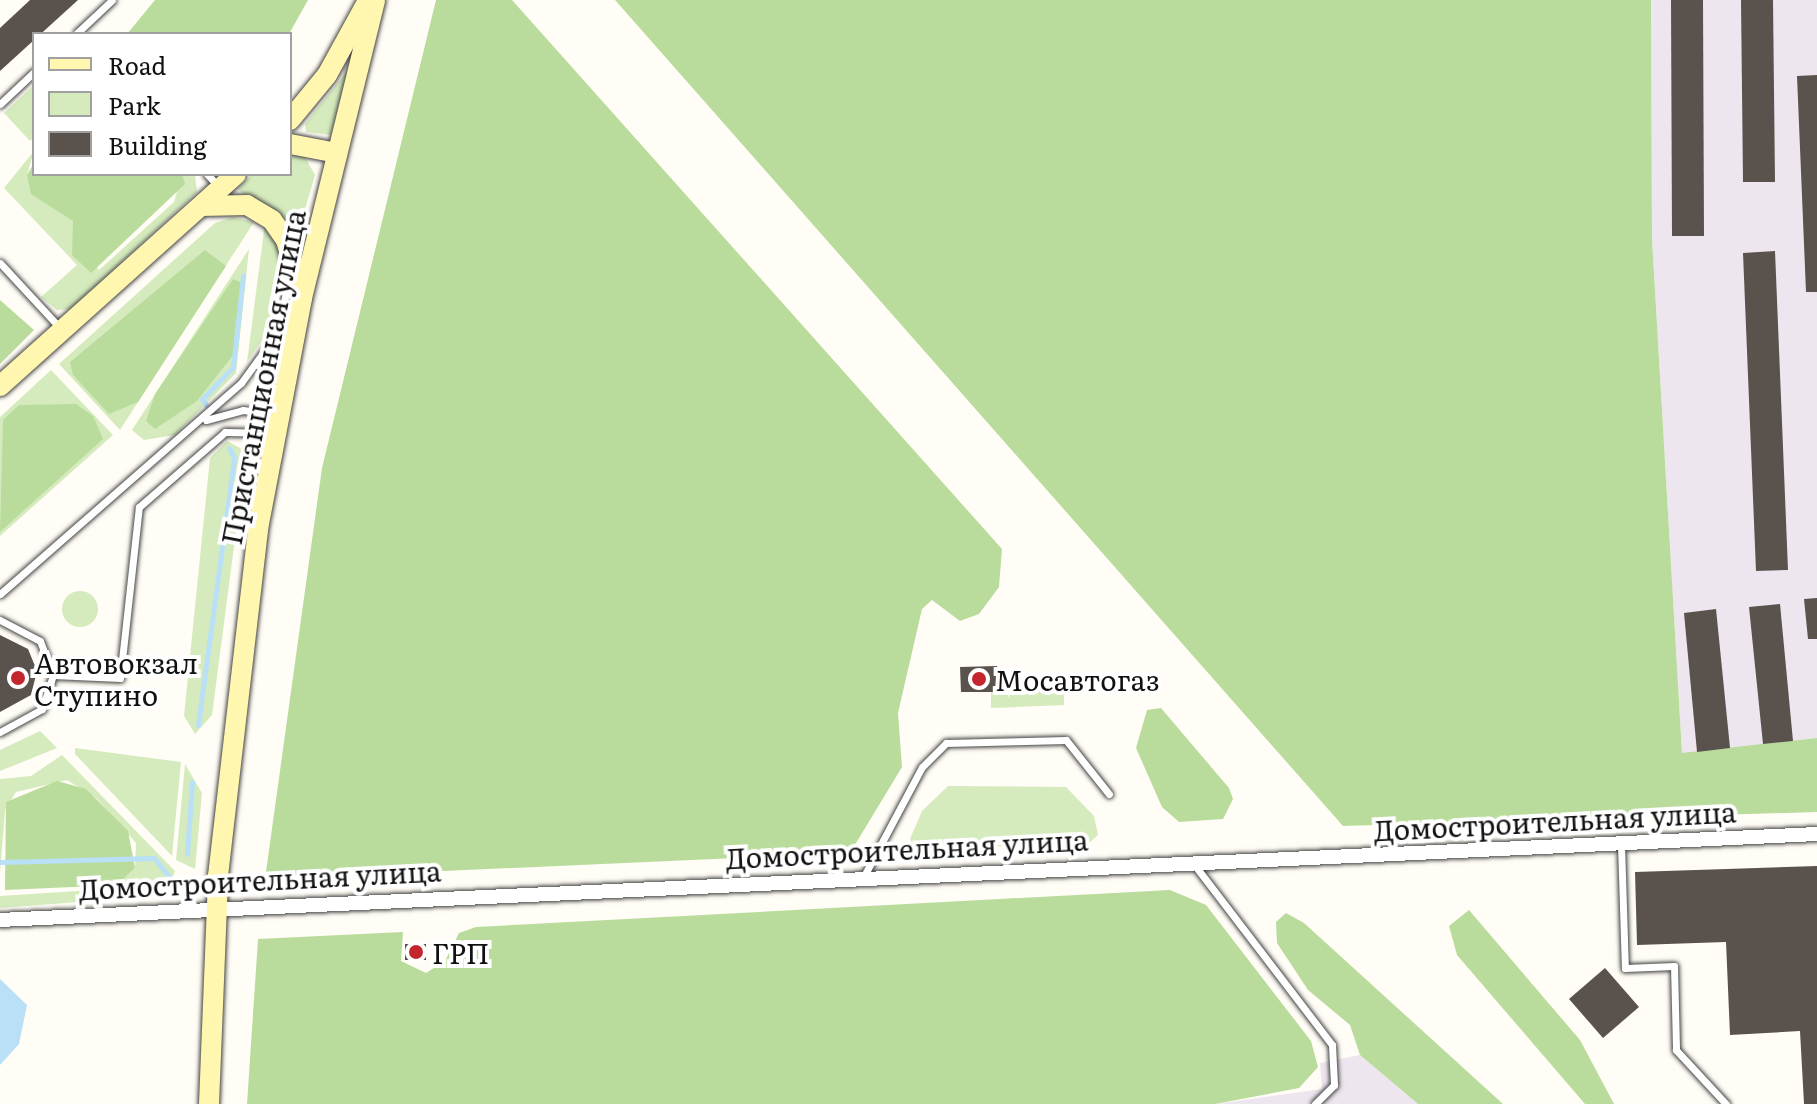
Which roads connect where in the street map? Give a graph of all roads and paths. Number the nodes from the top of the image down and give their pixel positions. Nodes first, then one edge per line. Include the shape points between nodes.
1 (112, 0) edge
2 (368, 0) edge
3 (375, 0) edge
4 (79, 32) edge
5 (32, 74) edge
6 (0, 104) edge
7 (292, 118) edge
8 (292, 144) edge
9 (337, 153) junction
10 (214, 181) edge
11 (201, 206) junction
12 (290, 250) junction
13 (0, 263) edge
14 (302, 298) junction
15 (63, 331) junction
16 (0, 386) edge
17 (276, 424) junction
18 (194, 427) junction
19 (0, 594) edge
20 (0, 620) edge
21 (53, 675) junction
22 (0, 732) edge
23 (1109, 794) dead end
24 (1817, 834) edge
25 (1621, 843) junction
26 (1192, 862) junction
27 (864, 876) junction
28 (216, 906) junction
29 (0, 920) edge
30 (209, 1104) edge
31 (1315, 1104) edge
32 (1726, 1104) edge

1 - 4 lane
2 - 7 main road via 327,75
3 - 9 main road, Пристанционная улица
5 - 6 lane
8 - 9 main road
9 - 14 main road, Пристанционная улица
10 - 11 main road
11 - 12 main road via 260,211
11 - 15 main road
12 - 14 main road
12 - 18 lane via 278,332 256,366
13 - 15 lane
14 - 17 main road, Пристанционная улица
15 - 16 main road
17 - 18 lane via 228,412
17 - 21 lane via 221,434 139,507 120,678
17 - 28 main road, Пристанционная улица
18 - 19 lane
20 - 21 lane via 40,641
21 - 22 lane via 42,709
23 - 27 lane via 1066,740 946,743 922,767
24 - 25 street, Домостроительная улица
25 - 26 street, Домостроительная улица
25 - 32 lane via 1625,968 1674,966 1676,1050
26 - 27 street, Домостроительная улица
26 - 31 lane via 1332,1045 1334,1085
27 - 28 street, Домостроительная улица
28 - 29 street, Домостроительная улица
28 - 30 main road, Пристанционная улица

